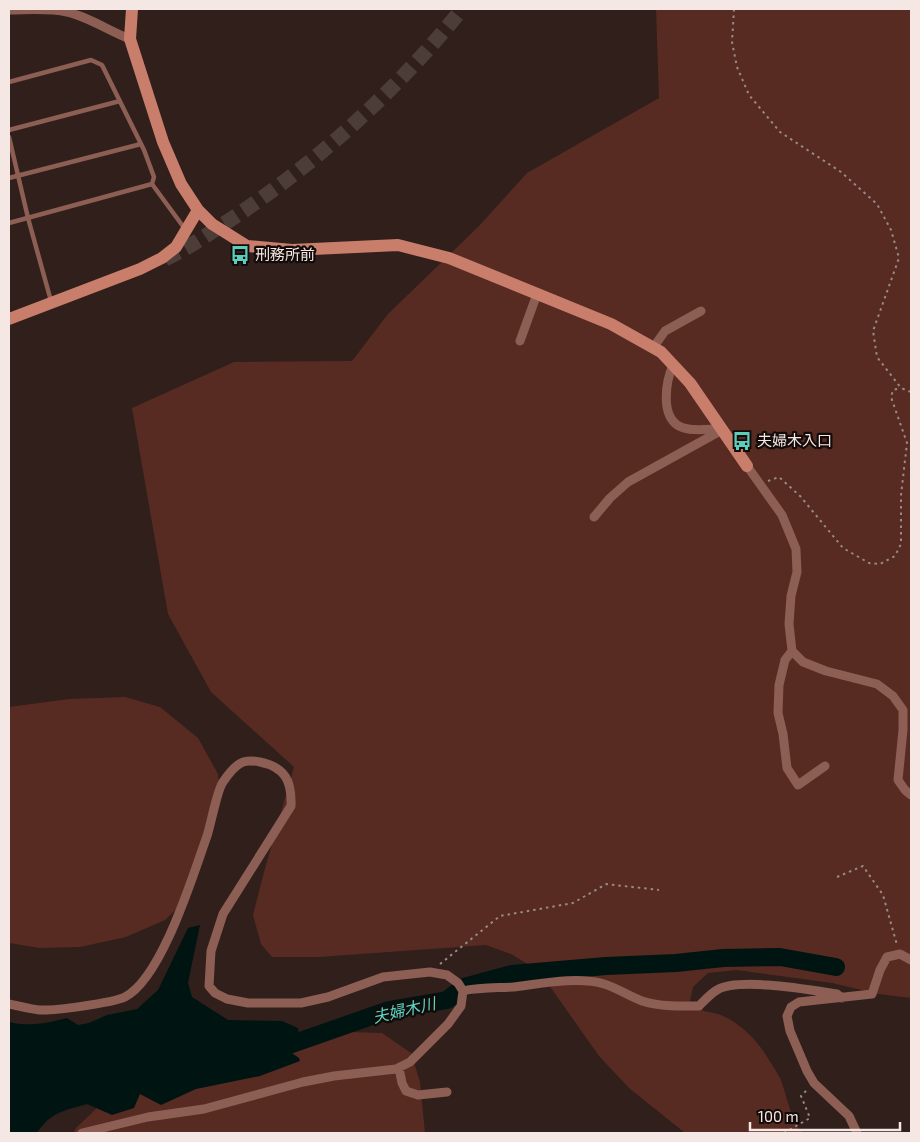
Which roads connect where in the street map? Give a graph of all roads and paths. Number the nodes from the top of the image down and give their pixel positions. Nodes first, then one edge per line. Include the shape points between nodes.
1 (48, 9) edge
2 (132, 9) edge
3 (734, 9) edge
4 (9, 10) edge
5 (130, 40) junction
6 (9, 82) edge
7 (120, 101) junction
8 (9, 130) edge
9 (9, 138) edge
10 (141, 144) junction
11 (10, 148) edge
12 (18, 176) junction
13 (9, 178) edge
14 (152, 184) junction
15 (198, 210) junction
16 (28, 218) junction
17 (9, 223) edge
18 (186, 230) junction
19 (537, 294) junction
20 (52, 303) junction
21 (701, 311) dead end
22 (9, 319) edge
23 (520, 341) dead end
24 (653, 348) junction
25 (673, 365) junction
26 (901, 388) junction
27 (911, 392) edge
28 (722, 429) junction
29 (747, 466) joint
30 (760, 484) junction
31 (594, 517) dead end
32 (792, 651) junction
33 (825, 766) dead end
34 (911, 795) edge
35 (837, 877) dead end
36 (659, 890) dead end
37 (900, 954) junction
38 (911, 960) edge
39 (430, 972) junction
40 (463, 991) junction
41 (842, 998) junction
42 (9, 1004) edge
43 (399, 1068) junction
44 (814, 1084) junction
45 (447, 1092) dead end
46 (82, 1133) edge
47 (784, 1133) edge
48 (857, 1133) edge

1 - 4 street
1 - 5 street via 85,18
2 - 5 street
3 - 26 path via 732,42 749,95 780,132 841,172 876,204 891,230 899,258 873,331 878,357
5 - 15 street via 163,142 181,184
6 - 7 lane via 91,60 102,65
7 - 8 lane
7 - 10 lane
9 - 11 lane
10 - 12 lane
10 - 14 lane via 154,178
11 - 12 lane
12 - 13 lane
12 - 16 lane
14 - 16 lane
14 - 18 lane
15 - 18 street
15 - 19 street via 212,224 246,246 292,250 398,245 449,258
16 - 17 lane
16 - 20 lane
18 - 20 street via 176,247 162,258
19 - 23 street
19 - 24 street via 611,324
20 - 22 street
21 - 24 street via 664,331
24 - 25 street
25 - 28 street via 690,383
25 - 28 street via 666,402 670,416 678,426
26 - 27 path
26 - 30 path via 893,390 891,397 907,443 901,495 901,544 895,556 880,564 869,562 843,548 800,496 779,477
28 - 29 street
28 - 31 street via 628,482
29 - 30 street
30 - 32 street via 782,515 796,549 797,572 789,624
32 - 33 street via 785,660 779,685 778,713 787,768 798,784
32 - 34 street via 803,662 877,684 893,696 903,710 898,780
35 - 37 path via 863,866 883,895
36 - 39 path via 606,884 573,903 500,916
37 - 38 street
37 - 41 street via 887,957 872,994
39 - 40 street via 447,975
39 - 42 street via 383,977 301,1003 248,1003 215,993 209,986 211,951 224,914 291,806 286,778 274,765 242,762 221,783 183,905 154,967 139,986 125,997 100,1003 40,1010
40 - 41 street via 481,987 589,982 603,984 643,1001 666,1006 699,1006 716,990 734,984 792,987 837,994
40 - 43 street via 461,1006 448,1024 410,1062
41 - 44 street via 800,1002 791,1007 787,1016 790,1031
43 - 45 street via 406,1091 418,1095
43 - 46 street via 303,1082 204,1108
44 - 47 path via 801,1096 810,1118
44 - 48 street via 849,1116

